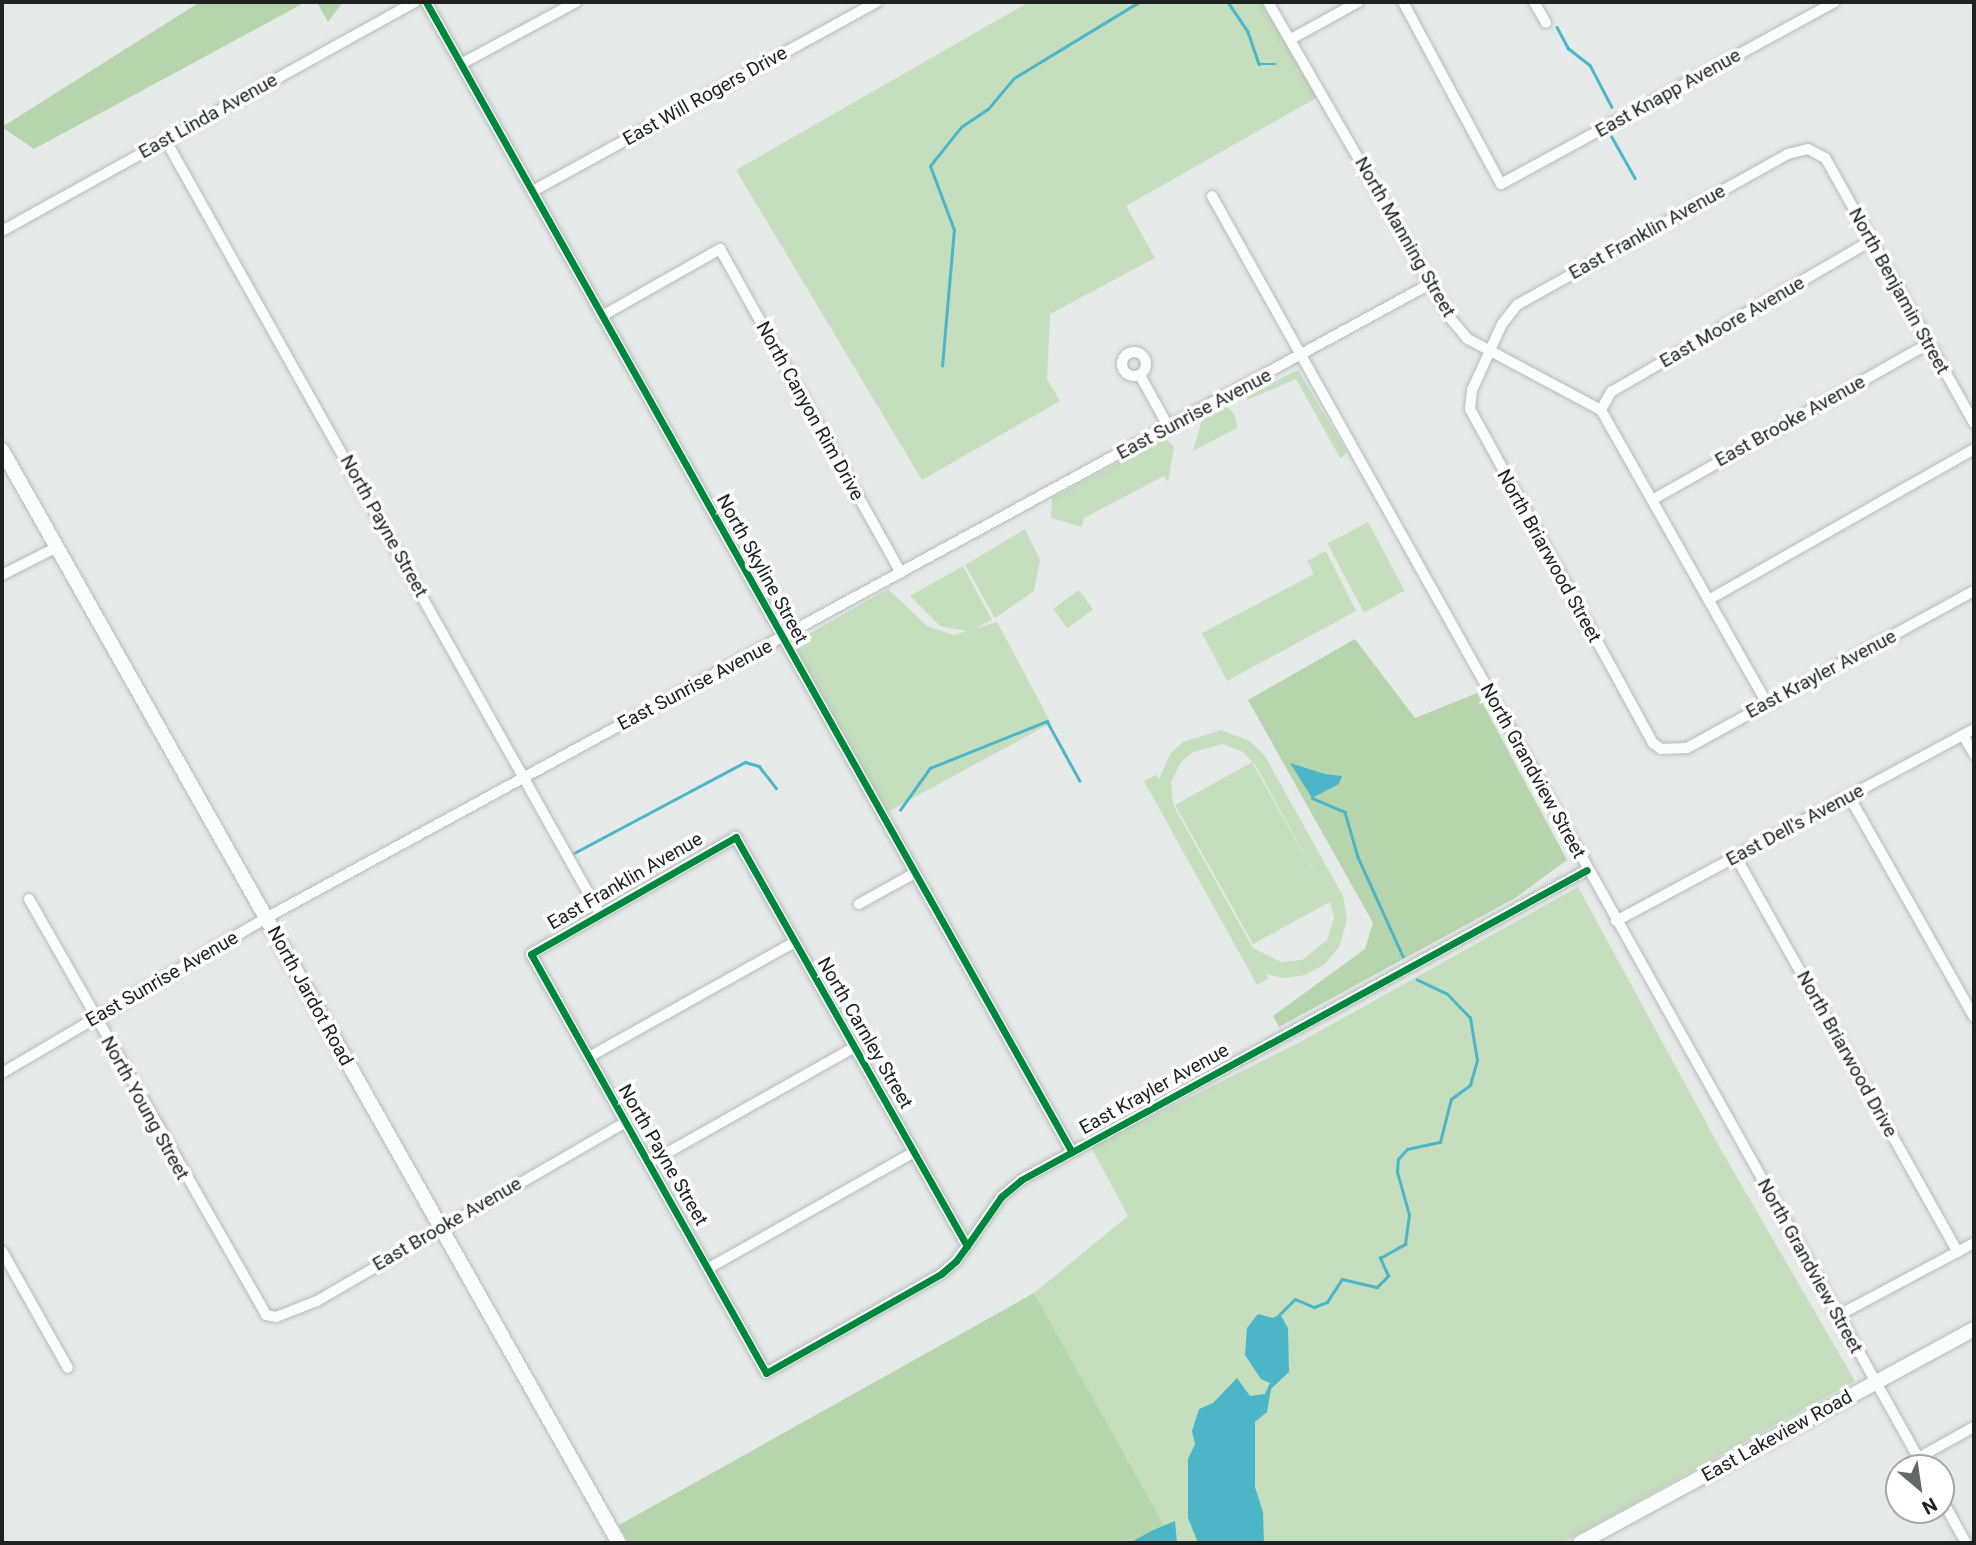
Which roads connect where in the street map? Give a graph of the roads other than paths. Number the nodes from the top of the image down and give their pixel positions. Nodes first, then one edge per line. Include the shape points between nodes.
1 (415, 2) edge
2 (426, 2) edge
3 (576, 2) edge
4 (877, 2) edge
5 (1268, 2) edge
6 (1358, 2) edge
7 (1403, 2) edge
8 (1534, 2) edge
9 (1835, 2) edge
10 (1546, 23) dead end
11 (1291, 38) junction
12 (461, 64) junction
13 (165, 139) junction
14 (1825, 158) joint
15 (533, 191) junction
16 (1212, 197) dead end
17 (2, 230) edge
18 (1870, 241) junction
19 (1430, 284) junction
20 (602, 316) junction
21 (1929, 343) junction
22 (1492, 350) junction
23 (1301, 356) junction
24 (1141, 377) dead end
25 (1601, 410) junction
26 (1974, 424) edge
27 (1169, 428) junction
28 (1974, 449) edge
29 (2, 450) edge
30 (1652, 500) junction
31 (57, 547) junction
32 (901, 573) junction
33 (2, 575) edge
34 (1974, 591) edge
35 (1710, 599) junction
36 (782, 638) junction
37 (1767, 704) junction
38 (1974, 729) edge
39 (1963, 734) junction
40 (1667, 751) joint
41 (1974, 754) edge
42 (526, 777) junction
43 (1849, 796) junction
44 (736, 836) joint
45 (1736, 857) junction
46 (1587, 870) junction
47 (915, 873) junction
48 (29, 899) dead end
49 (859, 904) dead end
50 (600, 914) junction
51 (267, 918) junction
52 (1616, 921) junction
53 (795, 942) junction
54 (531, 954) joint
55 (1974, 1017) edge
56 (95, 1019) junction
57 (855, 1047) junction
58 (589, 1057) junction
59 (2, 1073) edge
60 (626, 1122) junction
61 (914, 1152) junction
62 (1072, 1152) junction
63 (649, 1163) junction
64 (440, 1228) junction
65 (1974, 1243) edge
66 (967, 1246) junction
67 (2, 1251) edge
68 (1958, 1252) junction
69 (709, 1268) junction
70 (265, 1315) joint
71 (1839, 1315) junction
72 (1974, 1329) edge
73 (68, 1368) dead end
74 (766, 1373) joint
75 (1875, 1382) junction
76 (1974, 1427) edge
77 (1916, 1454) edge
78 (1934, 1454) edge
79 (1955, 1523) edge
80 (619, 1543) edge
81 (1580, 1543) edge
82 (1966, 1543) edge

1 - 13 street, East Linda Avenue
2 - 12 street, North Skyline Street
3 - 12 street
4 - 15 street, East Will Rogers Drive
5 - 11 street, North Manning Street
6 - 11 street
7 - 9 street, East Knapp Avenue via 1501,184
8 - 10 street
11 - 19 street, North Manning Street
12 - 15 street, North Skyline Street
13 - 17 street, East Linda Avenue
13 - 42 street, North Payne Street
14 - 18 street, North Benjamin Street
14 - 22 street, East Franklin Avenue via 1808,149 1788,154 1517,305
15 - 20 street, North Skyline Street
16 - 23 street, North Grandview Street
18 - 21 street, North Benjamin Street
18 - 25 street, East Moore Avenue via 1611,392
19 - 22 street, North Manning Street via 1468,339
19 - 23 street, East Sunrise Avenue
20 - 32 street, North Canyon Rim Drive via 720,250
20 - 36 street, North Skyline Street
21 - 26 street, North Benjamin Street
21 - 30 street, East Brooke Avenue
22 - 25 street, North Manning Street
22 - 40 street, North Briarwood Street via 1472,390 1476,425 1653,743
23 - 27 street, East Sunrise Avenue
23 - 46 street, North Grandview Street
24 - 27 street
25 - 30 street
27 - 32 street, East Sunrise Avenue
28 - 35 street
29 - 31 street, North Jardot Road
30 - 35 street
31 - 33 street
31 - 51 street, North Jardot Road
32 - 36 street, East Sunrise Avenue
34 - 37 street, East Krayler Avenue
35 - 37 street
36 - 42 street, East Sunrise Avenue
36 - 47 street, North Skyline Street
37 - 40 street, East Krayler Avenue via 1687,748
38 - 39 street, East Dell's Avenue
39 - 41 street
39 - 43 street, East Dell's Avenue
42 - 50 street, North Payne Street
42 - 51 street, East Sunrise Avenue
43 - 45 street, East Dell's Avenue
43 - 55 street
44 - 50 street, East Franklin Avenue
44 - 53 street, North Carnley Street
45 - 52 street, East Dell's Avenue
45 - 68 street, North Briarwood Drive
46 - 52 street, North Grandview Street
46 - 62 street, East Krayler Avenue
47 - 49 street
47 - 62 street, North Skyline Street
48 - 56 street, North Young Street
50 - 54 street, East Franklin Avenue
51 - 56 street, East Sunrise Avenue
51 - 64 street, North Jardot Road
52 - 71 street, North Grandview Street
53 - 57 street, North Carnley Street
53 - 58 street
54 - 58 street, North Payne Street
56 - 59 street, East Sunrise Avenue
56 - 70 street, North Young Street
57 - 61 street, North Carnley Street
57 - 63 street
58 - 60 street, North Payne Street
60 - 63 street, North Payne Street
60 - 64 street, East Brooke Avenue
61 - 66 street, North Carnley Street
61 - 69 street
62 - 66 street, East Krayler Avenue via 1021,1180 1001,1197
63 - 69 street, North Payne Street
64 - 70 street, East Brooke Avenue via 317,1301 276,1317
64 - 80 street, North Jardot Road
65 - 68 street
66 - 74 street, East Krayler Avenue via 941,1274
67 - 73 street
68 - 71 street
69 - 74 street, North Payne Street
71 - 75 street, North Grandview Street
72 - 75 street, East Lakeview Road
75 - 77 street, North Grandview Street
75 - 81 street, East Lakeview Road
76 - 78 street
79 - 82 street

